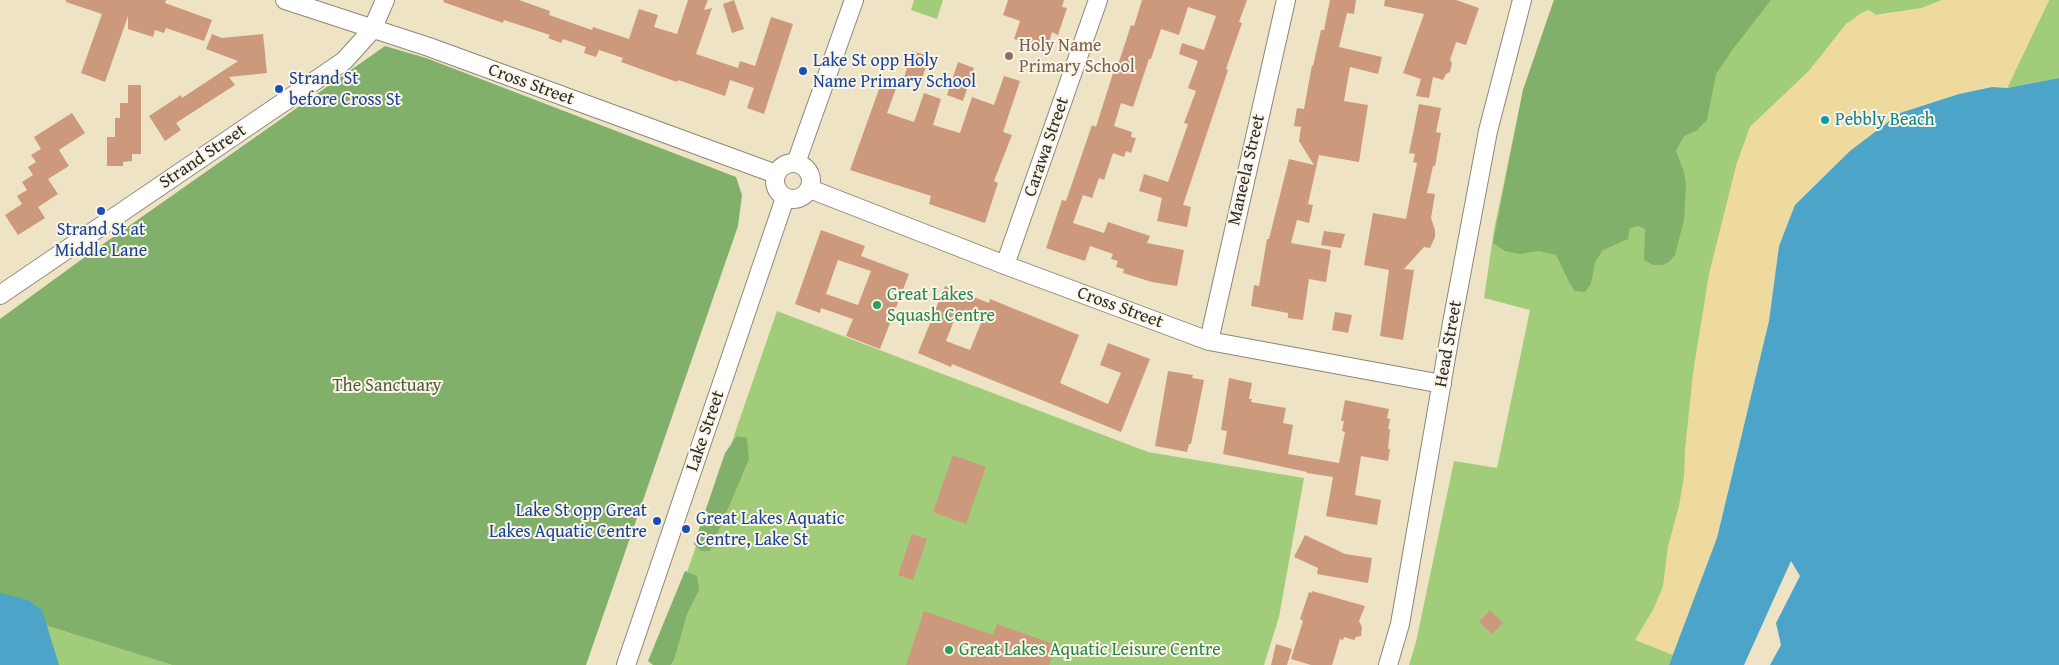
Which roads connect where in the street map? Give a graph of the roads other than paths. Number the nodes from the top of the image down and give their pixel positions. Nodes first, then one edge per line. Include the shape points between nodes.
1 (285, 0) edge
2 (385, 0) edge
3 (854, 0) edge
4 (1098, 0) edge
5 (1286, 0) edge
6 (1524, 0) edge
7 (372, 30) junction
8 (796, 163) junction
9 (776, 174) junction
10 (810, 189) junction
11 (785, 198) junction
12 (1005, 265) junction
13 (0, 295) edge
14 (1209, 340) junction
15 (1442, 384) junction
16 (626, 665) edge
17 (1388, 665) edge

1 - 7 street, Cross Street
2 - 7 street, Strand Street
3 - 8 street
4 - 12 street, Carawa Street
5 - 14 street, Maneela Street
6 - 15 street, Head Street via 1515,23 1488,131
7 - 9 street, Cross Street via 429,47
7 - 13 street, Strand Street via 344,60
8 - 9 street via 784,165
8 - 10 street via 809,172
9 - 11 street via 775,185
10 - 11 street via 802,197
10 - 12 street, Cross Street
11 - 16 street, Lake Street
12 - 14 street, Cross Street
14 - 15 street, Cross Street
15 - 17 street, Head Street via 1400,624

